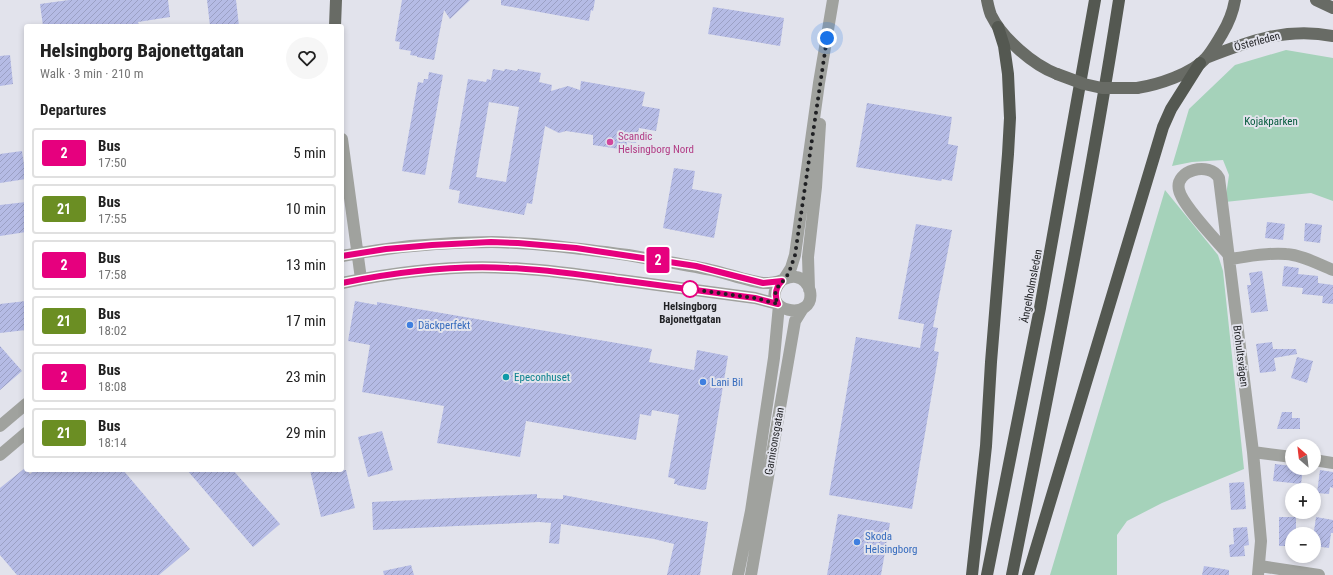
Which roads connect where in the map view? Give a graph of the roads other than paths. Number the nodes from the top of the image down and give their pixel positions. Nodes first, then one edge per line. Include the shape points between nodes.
1 (336, 0) edge
2 (833, 0) edge
3 (977, 0) edge
4 (987, 0) edge
5 (1095, 0) edge
6 (1119, 0) edge
7 (1235, 0) edge
8 (1316, 0) edge
9 (1333, 8) edge
10 (990, 14) junction
11 (335, 24) edge
12 (998, 27) junction
13 (1333, 36) edge
14 (1203, 60) junction
15 (819, 83) junction
16 (344, 154) edge
17 (357, 253) junction
18 (344, 256) edge
19 (1229, 256) junction
20 (1333, 270) edge
21 (361, 279) junction
22 (783, 280) junction
23 (344, 283) edge
24 (809, 289) junction
25 (779, 305) junction
26 (803, 308) junction
27 (24, 406) edge
28 (0, 426) edge
29 (24, 435) edge
30 (1253, 452) junction
31 (0, 455) edge
32 (1285, 457) edge
33 (1321, 461) edge
34 (1333, 463) edge
35 (1259, 570) edge
36 (738, 575) edge
37 (751, 575) edge
38 (972, 575) edge
39 (987, 575) edge
40 (1012, 575) edge
41 (1028, 575) edge
42 (1319, 575) edge

1 - 11 main road
2 - 15 street, Garnisonsgatan
3 - 10 main road
4 - 10 main road
5 - 39 highway, Ängelholmsleden via 1040,308
6 - 40 highway via 1071,274
7 - 14 main road via 1229,20
8 - 9 main road
10 - 12 main road, Österleden
12 - 14 main road, Österleden, bridge via 1021,51 1040,65 1057,74 1102,88 1136,88 1160,83 1178,76
12 - 38 highway via 1008,74 1010,118 986,446
13 - 14 main road, Österleden via 1284,34 1266,37
14 - 41 highway via 1171,109 1163,127
15 - 22 street, Garnisonsgatan via 795,255 791,268
15 - 24 street, Garnisonsgatan via 820,128 808,257
16 - 17 street
17 - 18 street
17 - 21 street
17 - 22 street via 432,245 518,243 576,248 665,261 710,269 763,283
19 - 19 street, Brohultsvägen via 1186,205 1180,193 1179,181 1194,170 1211,170 1220,178
19 - 20 street via 1286,254
19 - 30 street, Brohultsvägen
21 - 23 street
21 - 25 street via 429,270 508,268 569,273 755,298
22 - 24 street via 800,278
22 - 25 street, Garnisonsgatan via 776,289
24 - 26 street, Garnisonsgatan via 809,299
25 - 26 street via 789,311
25 - 36 street, Garnisonsgatan via 774,358 751,511
26 - 37 street, Garnisonsgatan via 795,321
27 - 28 street
29 - 31 street
30 - 32 street
30 - 35 street, Brohultsvägen via 1261,541
33 - 34 street
35 - 42 street, Brohultsvägen

